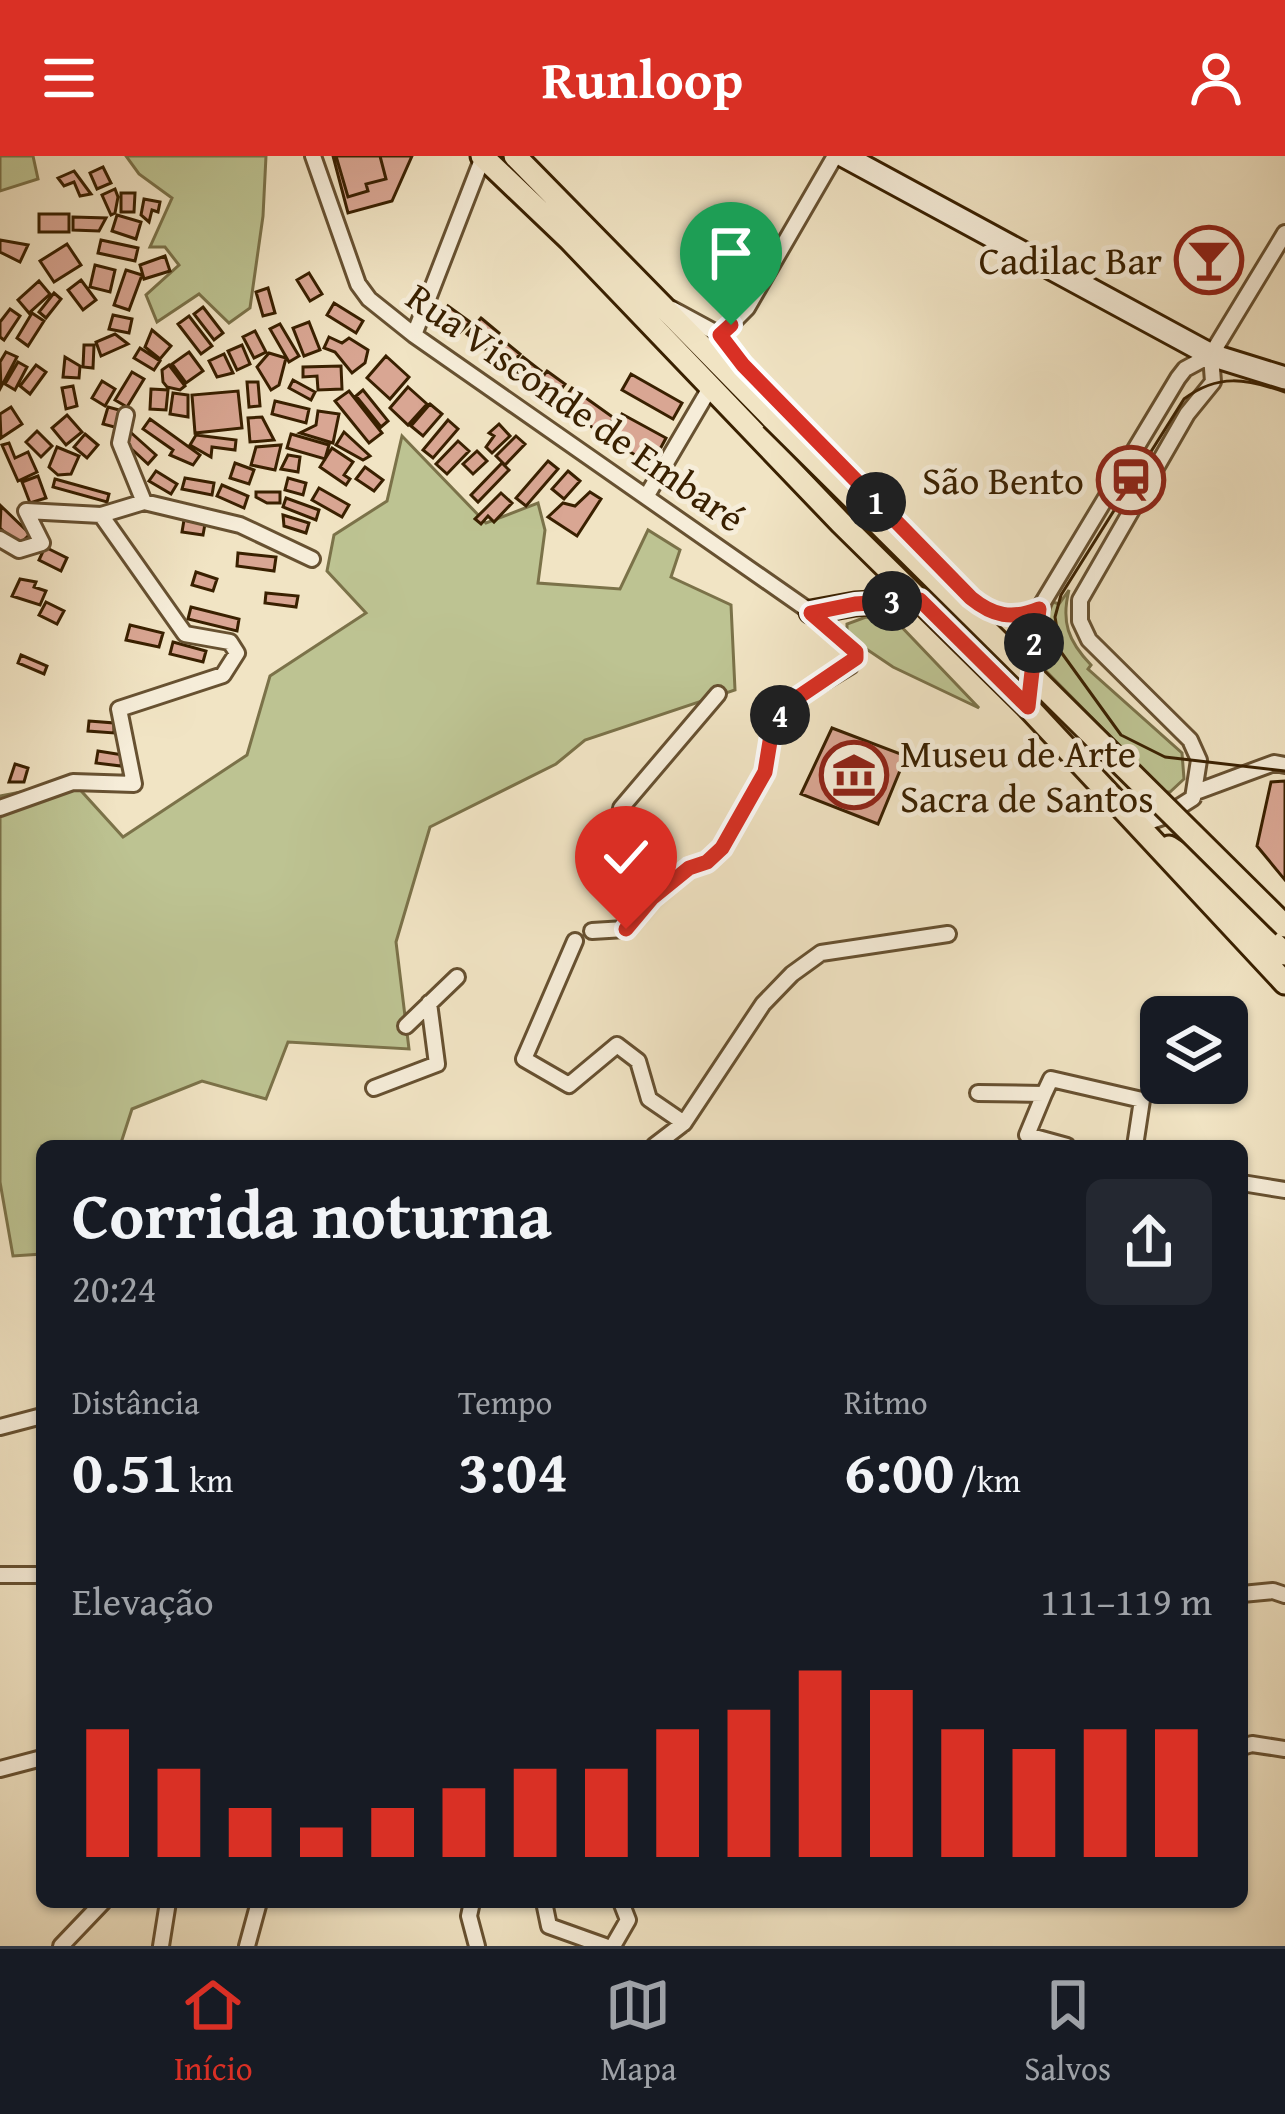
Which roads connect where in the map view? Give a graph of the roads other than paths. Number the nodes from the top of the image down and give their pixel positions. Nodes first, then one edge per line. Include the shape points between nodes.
1 (314, 156) edge
2 (483, 156) edge
3 (515, 156) edge
4 (835, 156) edge
5 (844, 156) edge
6 (1285, 233) edge
7 (662, 304) junction
8 (414, 335) junction
9 (720, 335) junction
10 (1211, 355) junction
11 (1285, 379) edge
12 (710, 388) junction
13 (126, 415) dead end
14 (646, 497) junction
15 (144, 502) junction
16 (101, 514) junction
17 (0, 539) edge
18 (312, 559) dead end
19 (920, 600) junction
20 (1039, 609) junction
21 (811, 613) junction
22 (718, 694) dead end
23 (1028, 707) junction
24 (1285, 765) edge
25 (1196, 792) junction
26 (0, 808) edge
27 (621, 808) dead end
28 (1142, 827) junction
29 (1285, 926) edge
30 (592, 931) dead end
31 (948, 934) dead end
32 (575, 941) dead end
33 (1285, 954) edge
34 (457, 977) dead end
35 (1285, 983) edge
36 (429, 1004) junction
37 (406, 1026) dead end
38 (374, 1088) dead end
39 (978, 1093) dead end
40 (1044, 1094) junction
41 (684, 1123) junction
42 (662, 1140) edge
43 (1045, 1140) edge
44 (1137, 1140) edge
45 (1248, 1184) edge
46 (1285, 1190) edge
47 (36, 1418) edge
48 (0, 1427) edge
49 (36, 1575) edge
50 (0, 1576) edge
51 (1248, 1593) edge
52 (1285, 1595) edge
53 (1248, 1745) edge
54 (1285, 1749) edge
55 (36, 1759) edge
56 (0, 1768) edge
57 (97, 1908) edge
58 (166, 1908) edge
59 (257, 1908) edge
60 (471, 1908) edge
61 (545, 1908) edge
62 (623, 1908) edge
63 (61, 1946) edge
64 (161, 1946) edge
65 (247, 1946) edge
66 (477, 1946) edge
67 (609, 1946) edge

1 - 8 street, Rua Visconde de Embaré via 358,284
2 - 8 street
2 - 12 main road
3 - 7 main road
4 - 9 street via 747,308
5 - 10 main road
6 - 10 street
7 - 9 street
7 - 29 main road, bridge
8 - 14 street, Rua Visconde de Embaré
9 - 20 street via 971,598 997,615
10 - 11 main road
10 - 20 street via 1178,378
10 - 25 street via 1213,382 1084,589 1080,610 1095,647 1196,748
12 - 14 street
12 - 19 main road
13 - 15 street via 120,442
14 - 21 street, Rua Visconde de Embaré
15 - 16 street
15 - 18 street via 240,525
16 - 17 street via 26,511 42,543 19,550
16 - 26 street via 185,634 230,642 237,653 224,675 119,709 134,784 73,782
19 - 21 main road
19 - 23 main road
20 - 23 street
21 - 30 street, Rua Visconde de Embaré via 856,652 850,666 773,723 765,772 722,848 652,898 626,929
22 - 27 street
23 - 28 main road
24 - 25 street
25 - 28 street
28 - 33 main road via 1192,862
28 - 35 main road
31 - 41 street via 821,953 763,1004
32 - 41 street via 524,1059 569,1085 617,1045 638,1061 649,1099
34 - 36 street
36 - 37 street
36 - 38 street via 437,1064
39 - 40 street
40 - 43 street via 1027,1135
40 - 44 street via 1051,1079 1142,1100
41 - 42 street
45 - 46 street
47 - 48 street
49 - 50 street
51 - 52 street
53 - 54 street
55 - 56 street
57 - 63 street
58 - 64 street
59 - 65 street
60 - 66 street
61 - 67 street via 549,1926
62 - 67 street via 628,1920

